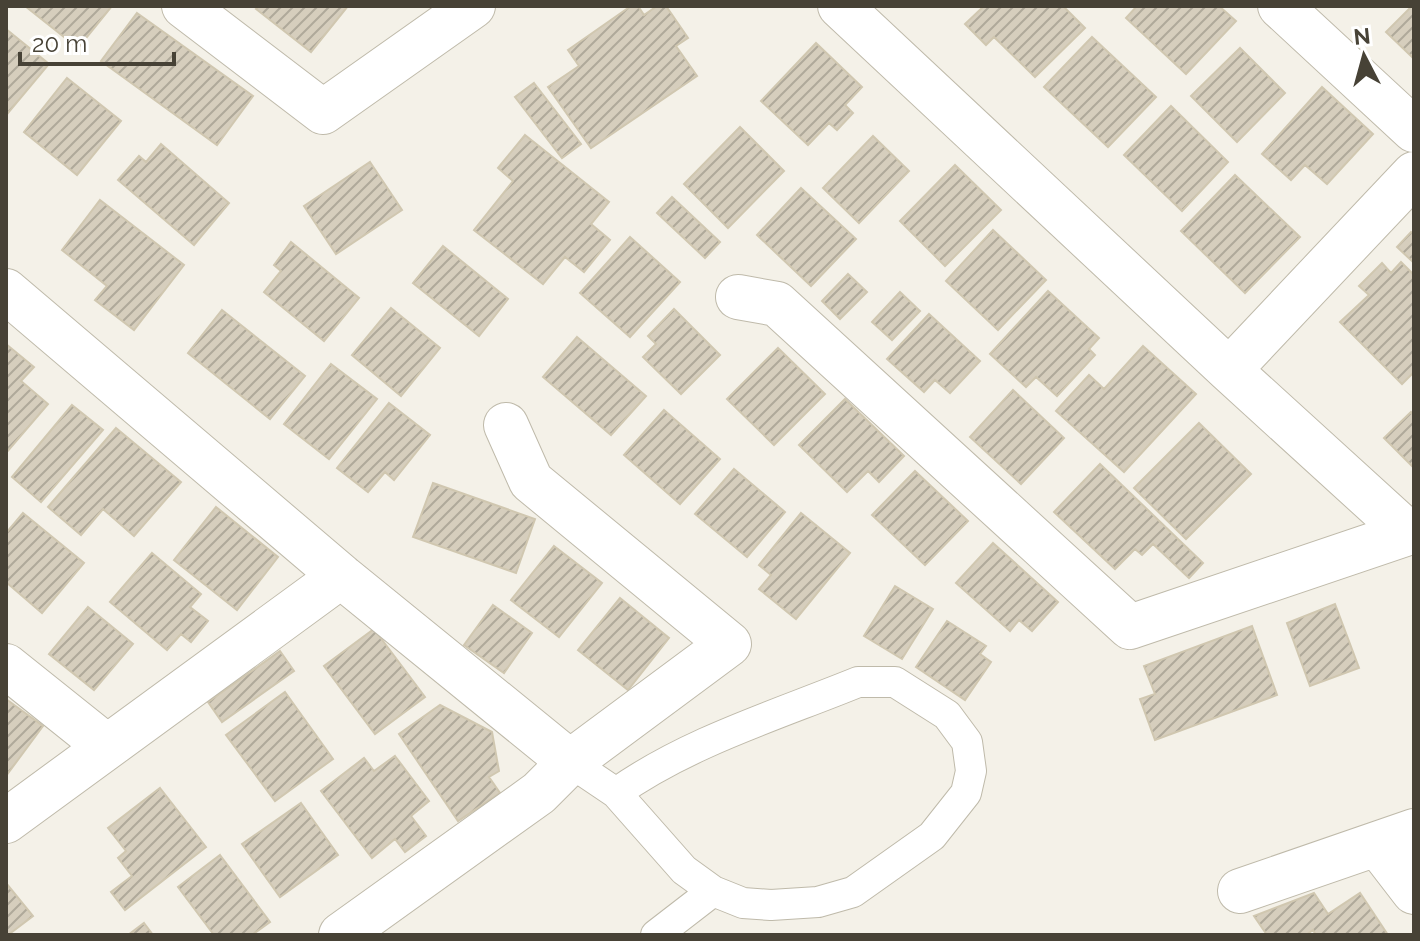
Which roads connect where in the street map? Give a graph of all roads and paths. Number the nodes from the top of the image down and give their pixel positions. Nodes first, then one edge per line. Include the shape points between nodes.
1 (184, 6) edge
2 (473, 6) edge
3 (840, 6) edge
4 (1280, 6) edge
5 (1414, 130) edge
6 (1414, 174) edge
7 (6, 291) edge
8 (738, 297) dead end
9 (1229, 370) junction
10 (506, 425) dead end
11 (1411, 532) edge
12 (341, 576) junction
13 (6, 666) edge
14 (106, 746) junction
15 (570, 762) junction
16 (616, 793) junction
17 (6, 821) edge
18 (1396, 838) edge
19 (713, 891) junction
20 (1240, 891) dead end
21 (1414, 892) edge
22 (341, 935) edge
23 (656, 935) edge

1 - 2 street via 323,112
3 - 9 street
4 - 5 street
6 - 9 street
7 - 12 street
8 - 11 street via 777,304 1130,627
9 - 11 street
10 - 15 street via 531,481 729,644
12 - 14 street
12 - 15 street
13 - 14 street
14 - 17 street
15 - 16 lane
15 - 22 street via 539,793
16 - 19 lane via 684,870
16 - 19 lane via 692,749 858,682 895,682 947,715 967,742 971,771 966,793 932,836 853,892 818,902 771,905 743,903
18 - 20 street
18 - 21 street
19 - 23 lane

